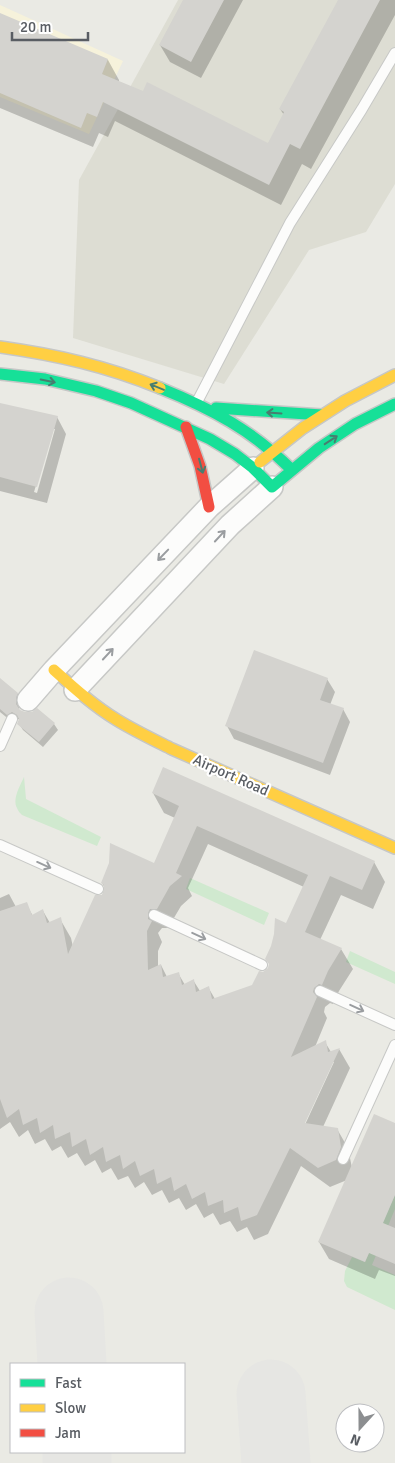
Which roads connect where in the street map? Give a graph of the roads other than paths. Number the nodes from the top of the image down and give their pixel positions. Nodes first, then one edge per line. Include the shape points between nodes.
1 (395, 52) edge
2 (0, 347) edge
3 (0, 374) edge
4 (395, 375) edge
5 (199, 404) junction
6 (395, 404) edge
7 (350, 412) junction
8 (322, 416) junction
9 (186, 427) junction
10 (273, 451) junction
11 (253, 468) junction
12 (292, 470) junction
13 (272, 487) junction
14 (208, 507) junction
15 (54, 670) junction
16 (75, 690) junction
17 (28, 700) dead end
18 (12, 719) dead end
19 (0, 746) edge
20 (0, 845) edge
21 (395, 848) edge
22 (98, 889) dead end
23 (154, 915) dead end
24 (262, 965) dead end
25 (320, 991) dead end
26 (395, 1026) edge
27 (395, 1046) edge
28 (343, 1159) dead end

1 - 5 lane via 290,223
5 -> 2 main road via 101,367
3 -> 9 main road via 96,391
4 - 7 main road
8 -> 5 main road via 247,412
5 - 10 main road via 249,432
6 - 7 main road
7 - 8 main road
12 -> 7 main road via 319,448
8 - 10 main road
9 - 11 main road via 235,454
9 -> 14 main road via 201,467
10 - 11 main road
10 - 12 main road
11 - 13 main road
11 - 14 street
12 - 13 main road
16 -> 13 street via 230,525
14 -> 15 street
15 - 16 main road, Airport Road
15 - 17 street
16 - 21 main road, Airport Road via 108,714 172,749
18 - 19 lane
20 -> 22 lane
23 -> 24 lane
25 -> 26 lane
27 - 28 lane

